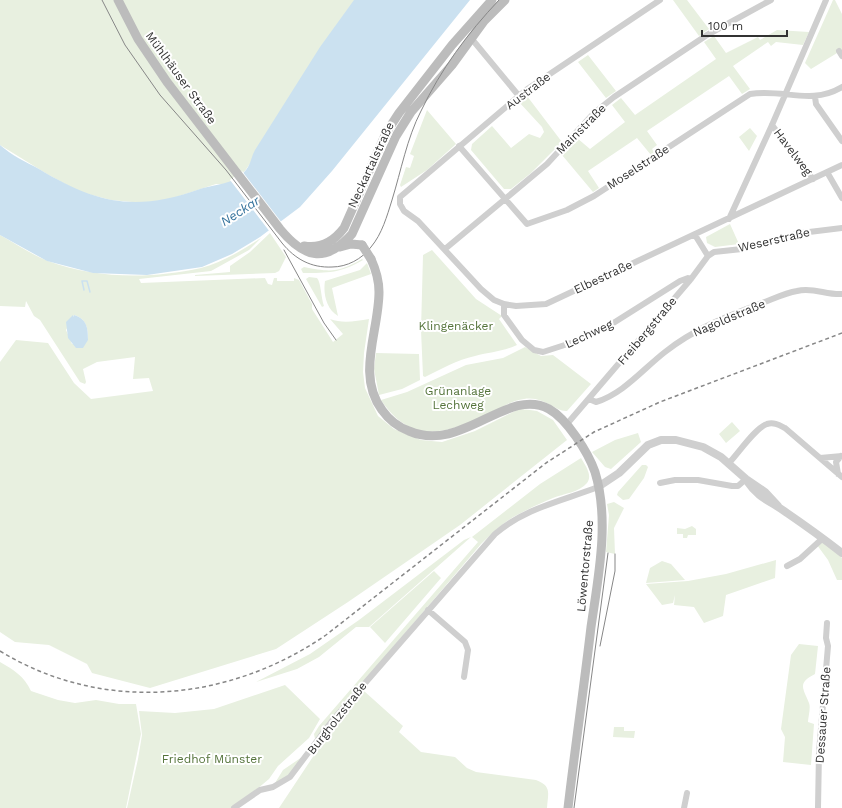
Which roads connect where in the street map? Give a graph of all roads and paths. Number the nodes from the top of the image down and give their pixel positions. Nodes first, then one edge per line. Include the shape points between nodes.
1 (118, 0) edge
2 (492, 0) edge
3 (505, 0) edge
4 (660, 0) edge
5 (770, 0) edge
6 (826, 0) edge
7 (471, 38) junction
8 (842, 87) edge
9 (519, 96) junction
10 (785, 96) junction
11 (814, 97) junction
12 (772, 125) junction
13 (842, 141) edge
14 (459, 146) junction
15 (842, 165) edge
16 (827, 172) junction
17 (813, 179) junction
18 (404, 193) joint
19 (505, 198) junction
20 (842, 198) edge
21 (728, 219) junction
22 (344, 228) junction
23 (842, 228) edge
24 (283, 233) joint
25 (352, 234) junction
26 (694, 234) junction
27 (293, 242) junction
28 (362, 245) junction
29 (335, 248) junction
30 (446, 249) junction
31 (708, 256) junction
32 (691, 279) junction
33 (842, 294) edge
34 (504, 304) junction
35 (589, 399) junction
36 (567, 424) junction
37 (842, 456) edge
38 (820, 458) junction
39 (729, 463) junction
40 (840, 476) edge
41 (746, 478) junction
42 (660, 483) dead end
43 (598, 487) junction
44 (823, 538) junction
45 (842, 553) edge
46 (787, 566) dead end
47 (428, 610) junction
48 (827, 623) dead end
49 (464, 677) dead end
50 (686, 793) dead end
51 (234, 808) edge
52 (568, 808) edge
53 (684, 808) edge
54 (818, 808) edge

1 - 24 main road, Mühlhäuser Straße via 138,39 167,82
2 - 22 main road, Neckartalstraße via 452,45 399,113 383,139
3 - 7 main road, Neckartalstraße
4 - 9 street, Austraße
5 - 19 street, Mainstraße via 706,35 614,97 594,113 547,164
6 - 10 street
7 - 9 street
7 - 25 main road, Neckartalstraße via 452,65 425,94 400,130
8 - 11 street, Moselstraße
9 - 14 street, Austraße
10 - 11 street, Moselstraße
10 - 12 street
10 - 19 street, Moselstraße via 761,92 750,94 594,196 567,210 527,224
11 - 13 street via 816,104
12 - 17 street, Havelweg
12 - 21 street
14 - 18 street, Austraße
14 - 19 street, Moselstraße
15 - 16 street, Elbestraße
16 - 17 street, Elbestraße
16 - 20 street
17 - 21 street, Elbestraße
18 - 30 street, Elbestraße via 400,197 404,211
19 - 30 street, Mainstraße
21 - 26 street, Elbestraße
22 - 25 main road, Löwentorstraße
22 - 27 main road, Neckartalstraße via 333,240 321,246 306,247
23 - 31 street, Weserstraße via 801,233 742,249 714,252
24 - 27 main road, Neckartalstraße
25 - 28 main road, Löwentorstraße
25 - 29 main road, Neckartalstraße
26 - 31 street
26 - 34 street, Elbestraße via 546,304 530,307
27 - 29 main road, Neckartalstraße via 298,248 311,253 322,253
28 - 29 main road via 351,244
28 - 36 main road, Löwentorstraße, bridge via 371,259 377,276 379,294 370,379 381,410 395,424 414,433 438,436 460,431 520,404 538,404 546,407
30 - 34 street, Elbestraße via 481,289 494,300
31 - 32 street, Freibergstraße
32 - 34 street, Lechweg via 680,281 607,327 577,341 543,352 534,350 522,340 504,315
32 - 35 street, Freibergstraße
33 - 35 street, Nagoldstraße via 797,291 718,320 689,335 604,400 596,402
35 - 36 street, Freibergstraße
36 - 43 main road, Löwentorstraße via 593,469
37 - 38 street
37 - 40 street via 836,462
38 - 39 street via 785,428 771,423 760,428
38 - 40 street
39 - 41 street
39 - 43 street via 704,447 676,440 661,440 642,449 619,473
41 - 42 street via 738,486 698,480
41 - 44 street via 756,493 770,504 778,506
43 - 47 street, Burgholzstraße via 531,511 507,524 482,547
43 - 52 main road, Löwentorstraße via 601,508 600,549
44 - 45 street
44 - 46 street via 800,559
47 - 49 street via 466,645 468,650
47 - 51 street, Burgholzstraße via 332,720 290,777 273,787 260,790
48 - 54 street, Dessauer Straße via 828,646 819,752
50 - 53 street

